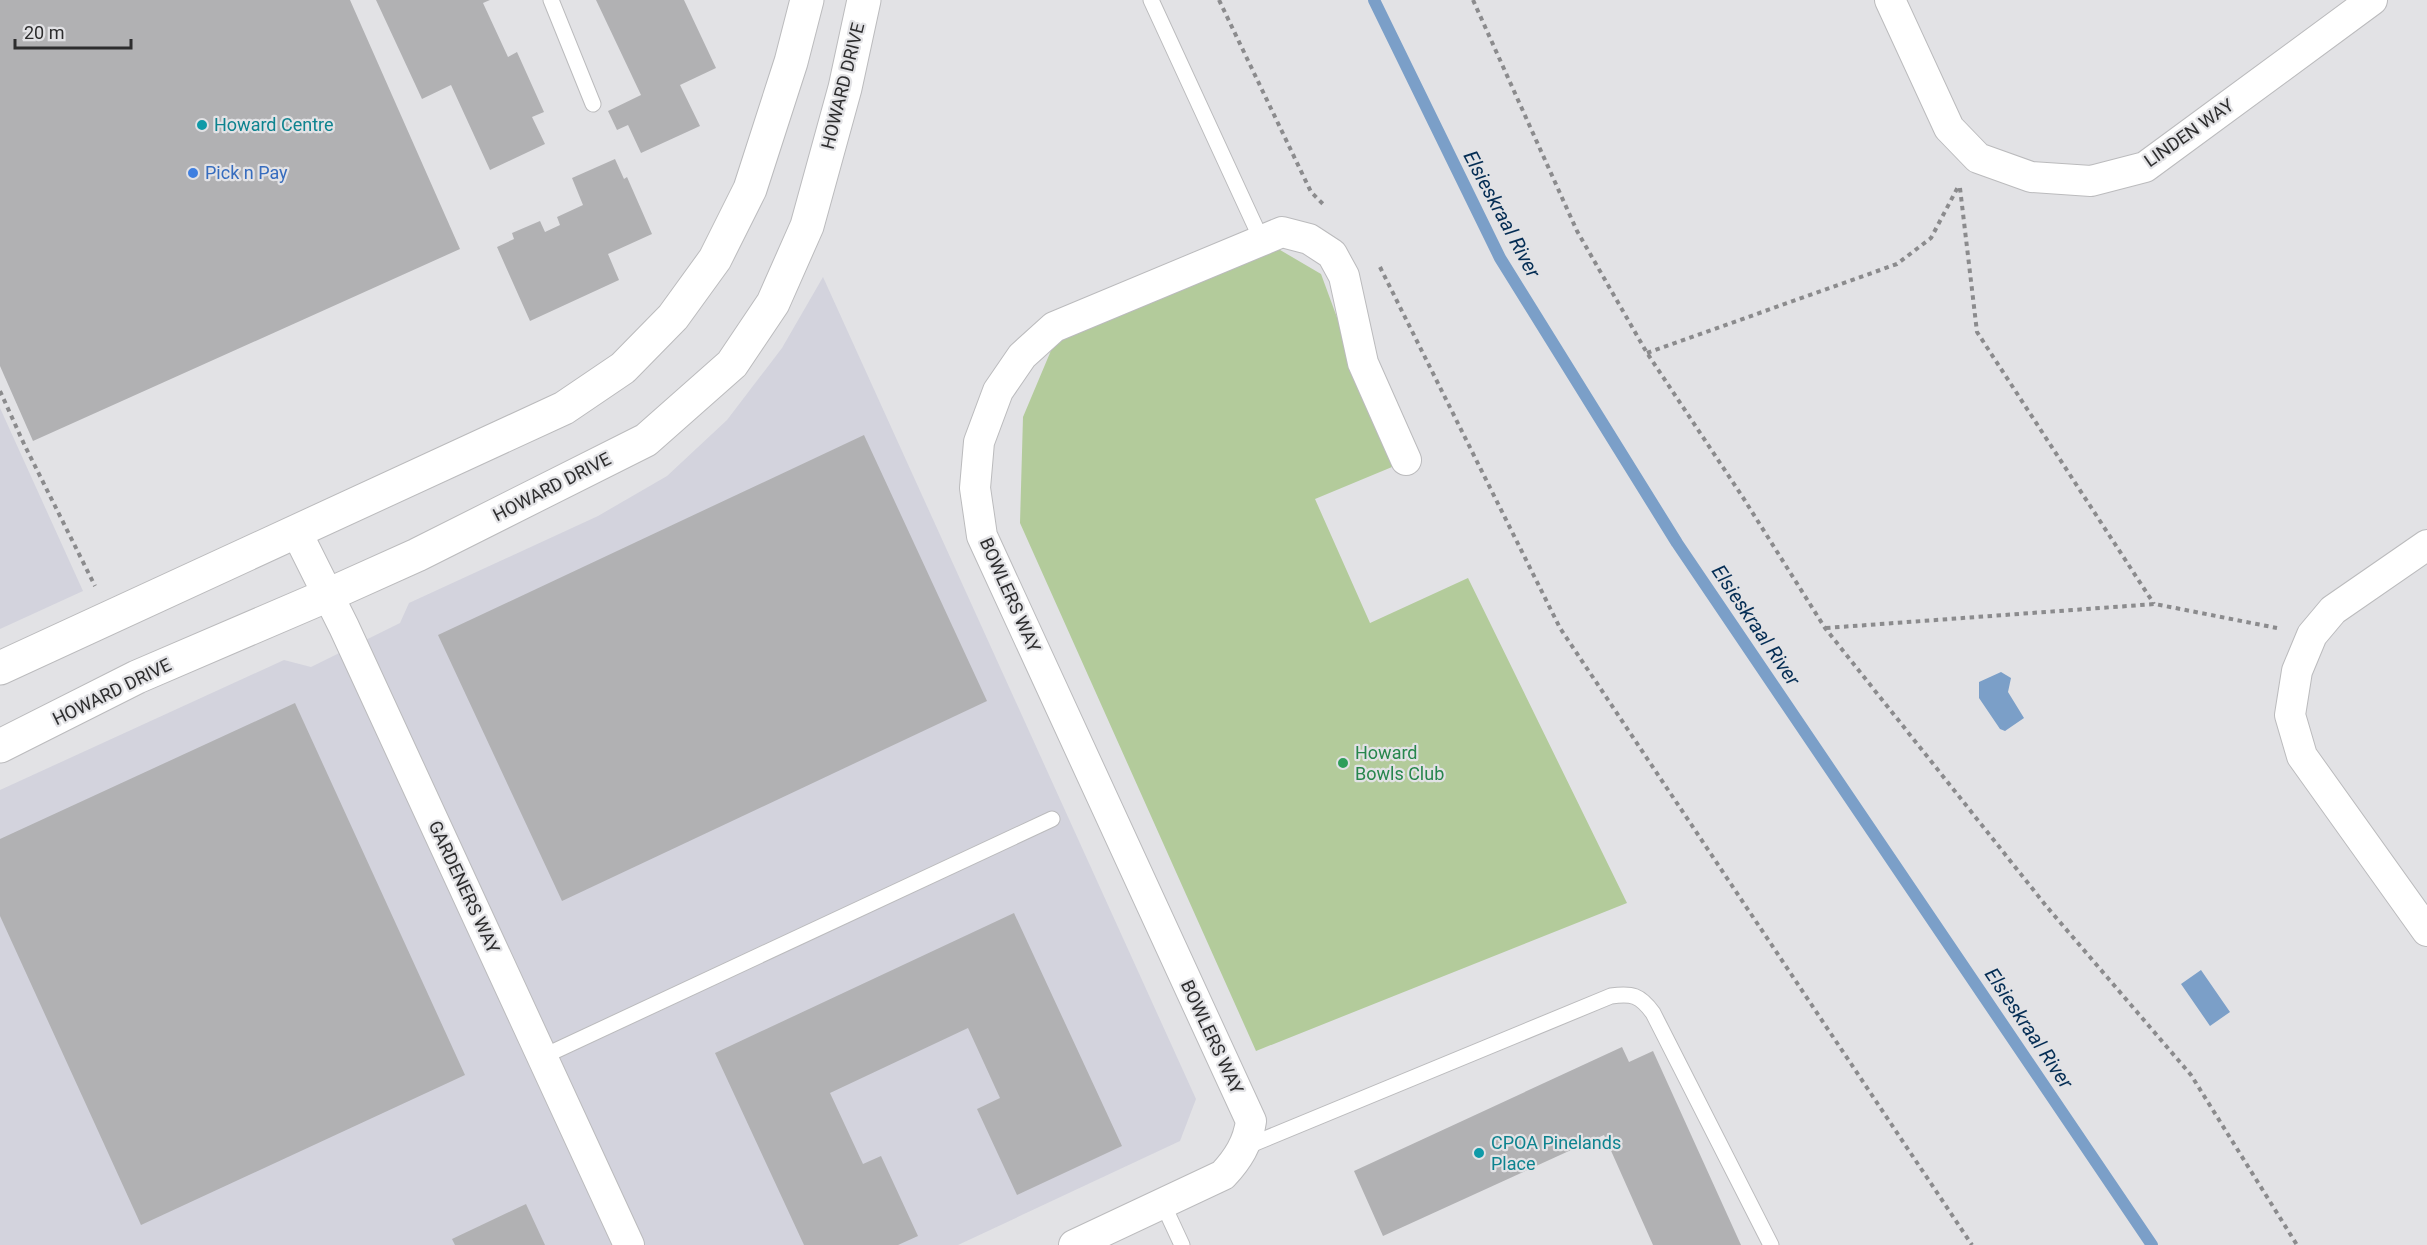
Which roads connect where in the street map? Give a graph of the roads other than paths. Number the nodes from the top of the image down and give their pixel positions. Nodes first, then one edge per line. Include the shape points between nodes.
1 (551, 0) edge
2 (807, 0) edge
3 (864, 0) edge
4 (1151, 0) edge
5 (1890, 0) edge
6 (2372, 0) edge
7 (593, 104) dead end
8 (1262, 241) junction
9 (1406, 460) dead end
10 (296, 531) junction
11 (2427, 545) edge
12 (328, 596) junction
13 (0, 668) edge
14 (0, 746) edge
15 (1052, 819) dead end
16 (2427, 931) edge
17 (542, 1057) junction
18 (1243, 1148) junction
19 (1163, 1204) junction
20 (629, 1245) edge
21 (1074, 1245) edge
22 (1182, 1245) edge
23 (1771, 1245) edge

1 - 7 lane
2 - 10 street via 750,189 715,259 673,317 623,368 564,408
3 - 12 street, HOWARD DRIVE via 807,226 773,303 732,364 646,440
4 - 8 lane
5 - 6 street, LINDEN WAY via 1949,128 1978,158 2031,177 2091,181 2145,167
8 - 9 street, BOWLERS WAY via 1282,232 1309,239 1332,254 1344,276 1363,363
8 - 18 street, BOWLERS WAY via 1054,327 1022,356 998,391 979,442 975,488 982,536 1251,1121
10 - 12 street, GARDENERS WAY
10 - 13 street
11 - 16 street via 2333,610 2312,635 2297,671 2290,715 2302,756
12 - 14 street, HOWARD DRIVE via 137,677
12 - 17 street, GARDENERS WAY
15 - 17 lane
17 - 20 street, GARDENERS WAY
18 - 19 street via 1223,1175
18 - 23 lane via 1611,996 1628,993 1644,1001 1653,1012
19 - 21 street
19 - 22 lane

